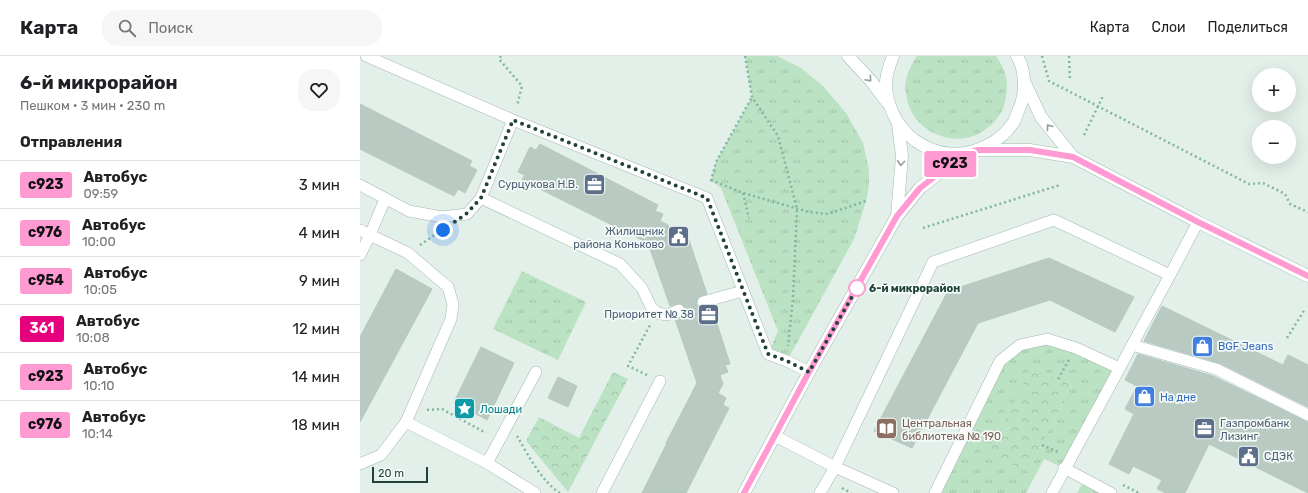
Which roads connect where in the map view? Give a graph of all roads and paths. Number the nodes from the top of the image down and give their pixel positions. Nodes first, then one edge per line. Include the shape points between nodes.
1 (366, 56) edge
2 (501, 56) edge
3 (745, 56) edge
4 (848, 56) edge
5 (893, 56) edge
6 (1042, 56) edge
7 (1069, 56) edge
8 (1019, 57) edge
9 (1024, 79) junction
10 (1070, 81) dead end
11 (1103, 96) dead end
12 (752, 97) junction
13 (889, 104) junction
14 (1098, 106) junction
15 (513, 120) junction
16 (898, 124) junction
17 (1084, 135) dead end
18 (978, 150) junction
19 (964, 154) junction
20 (1073, 157) junction
21 (360, 185) edge
22 (1060, 185) dead end
23 (743, 193) junction
24 (481, 198) junction
25 (385, 199) junction
26 (866, 202) dead end
27 (797, 209) junction
28 (1308, 212) edge
29 (897, 216) junction
30 (749, 218) dead end
31 (1198, 222) junction
32 (923, 228) dead end
33 (365, 232) edge
34 (440, 232) dead end
35 (408, 253) junction
36 (360, 255) edge
37 (1170, 275) junction
38 (1308, 276) edge
39 (743, 290) junction
40 (703, 302) dead end
41 (1305, 309) dead end
42 (679, 310) dead end
43 (644, 336) dead end
44 (1287, 338) dead end
45 (1132, 345) junction
46 (1076, 348) junction
47 (787, 361) junction
48 (1119, 368) junction
49 (536, 372) dead end
50 (809, 372) junction
51 (1058, 379) dead end
52 (660, 382) joint
53 (1308, 415) edge
54 (406, 422) junction
55 (516, 435) dead end
56 (775, 436) junction
57 (486, 463) junction
58 (360, 464) edge
59 (835, 467) junction
60 (1064, 468) junction
61 (846, 491) dead end
62 (535, 493) edge
63 (560, 493) edge
64 (602, 493) edge
65 (744, 493) edge
66 (820, 493) edge
67 (843, 493) edge
68 (893, 493) edge
69 (935, 493) edge
70 (1052, 493) edge
71 (1112, 493) edge

1 - 15 lane
2 - 15 path via 500,59 522,86
3 - 12 path
4 -> 13 main road
5 - 13 main road via 886,87
6 - 14 path via 1049,81
7 - 10 path
8 - 9 main road
9 - 18 main road via 1022,102 1013,123 998,139
20 -> 9 main road via 1042,116
11 - 14 path
12 - 23 path via 716,162 711,180
12 - 27 path via 778,136
13 - 16 main road
14 - 17 path
14 - 28 path via 1249,184 1263,183 1285,194 1290,204
15 - 24 lane
15 - 39 lane via 707,198
16 - 19 main road via 911,138 927,148 945,154
16 -> 29 main road via 902,156
18 - 19 main road
18 - 20 main road via 1030,150
19 - 29 main road via 920,188
20 - 31 main road
21 - 25 lane
22 - 32 path
23 - 27 path
23 - 30 path
24 - 25 lane via 466,214 442,217 409,211
24 - 42 lane via 620,264 642,288 650,307 657,313 667,315
25 - 33 lane
26 - 27 path via 828,214
27 - 47 path
29 - 50 main road
31 - 37 lane
31 - 38 main road
33 - 35 lane
33 - 36 lane
34 - 35 path
35 - 54 lane via 448,287 453,304 451,319
37 - 45 lane
37 - 59 lane via 1054,220 933,262
39 - 40 lane
39 - 47 lane via 768,354
41 - 44 path
43 - 52 path via 628,366
45 - 48 lane
45 - 53 lane via 1216,369
46 - 48 lane
46 - 51 path
46 - 69 lane via 1047,339 1020,345 1000,361
47 - 50 lane
48 - 60 lane
49 - 57 lane
50 - 56 main road
52 - 64 lane
54 - 57 lane
54 - 58 lane via 381,455
55 - 63 path via 551,488
56 - 59 lane
56 - 65 main road
57 - 62 lane
59 - 66 lane
59 - 68 lane
60 - 70 lane
60 - 71 lane
61 - 67 path

